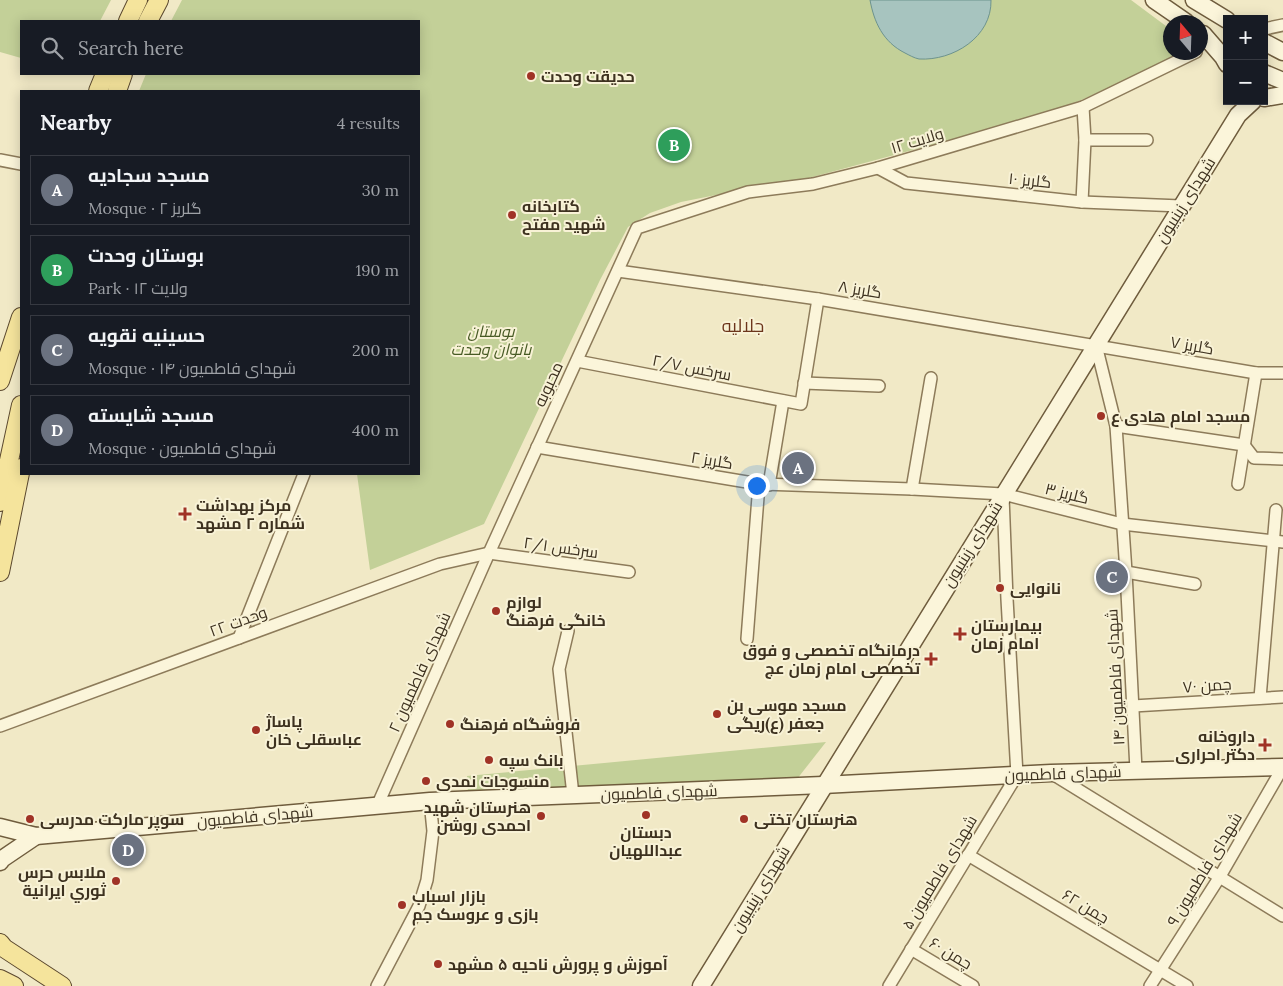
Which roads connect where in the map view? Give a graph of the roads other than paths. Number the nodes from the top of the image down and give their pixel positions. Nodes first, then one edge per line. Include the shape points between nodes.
1 (138, 0) edge
2 (159, 0) edge
3 (1154, 0) edge
4 (1194, 0) edge
5 (1176, 15) edge
6 (1223, 18) edge
7 (128, 20) edge
8 (149, 20) edge
9 (1283, 25) edge
10 (1268, 28) edge
11 (1208, 40) edge
12 (1208, 43) edge
13 (1268, 44) edge
14 (1223, 48) edge
15 (1283, 52) edge
16 (1180, 60) edge
17 (1225, 60) edge
18 (105, 75) edge
19 (124, 75) edge
20 (1268, 75) edge
21 (1283, 81) edge
22 (98, 90) edge
23 (117, 90) edge
24 (1283, 94) edge
25 (1268, 97) edge
26 (1083, 107) junction
27 (1237, 108) edge
28 (1085, 140) junction
29 (1147, 140) dead end
30 (0, 160) edge
31 (20, 164) edge
32 (878, 168) junction
33 (1082, 202) junction
34 (1181, 206) junction
35 (637, 228) joint
36 (618, 270) junction
37 (818, 299) junction
38 (20, 320) edge
39 (1096, 345) junction
40 (576, 361) junction
41 (1256, 373) junction
42 (1283, 374) edge
43 (931, 378) dead end
44 (0, 381) edge
45 (804, 382) junction
46 (879, 386) dead end
47 (783, 400) junction
48 (20, 410) edge
49 (1116, 426) junction
50 (1244, 445) junction
51 (537, 447) junction
52 (1283, 459) edge
53 (20, 473) edge
54 (304, 475) edge
55 (1238, 484) dead end
56 (764, 485) junction
57 (912, 489) junction
58 (1003, 494) junction
59 (0, 502) edge
60 (1276, 510) dead end
61 (1122, 524) junction
62 (1278, 542) edge
63 (489, 553) junction
64 (0, 572) edge
65 (629, 572) dead end
66 (1126, 572) junction
67 (1195, 584) dead end
68 (568, 631) dead end
69 (239, 638) junction
70 (747, 639) dead end
71 (1283, 697) edge
72 (1260, 698) junction
73 (1133, 706) junction
74 (0, 726) edge
75 (1283, 767) edge
76 (1136, 770) junction
77 (1051, 773) junction
78 (1017, 775) junction
79 (823, 785) junction
80 (1279, 785) edge
81 (573, 796) junction
82 (430, 801) junction
83 (378, 804) junction
84 (0, 827) edge
85 (36, 836) junction
86 (968, 855) junction
87 (0, 862) edge
88 (1219, 878) junction
89 (1283, 916) edge
90 (0, 943) edge
91 (911, 949) junction
92 (1160, 970) junction
93 (0, 979) edge
94 (14, 986) edge
95 (62, 986) edge
96 (377, 986) edge
97 (700, 986) edge
98 (888, 986) edge
99 (973, 986) edge
100 (1150, 986) edge
101 (1186, 986) edge

1 - 7 main road
2 - 8 main road
3 - 5 street
4 - 6 street
9 - 10 street
11 - 14 street
12 - 17 street
13 - 15 street
16 - 26 street, ولایت ۱۲
18 - 22 main road
19 - 23 main road
20 - 21 street
24 - 25 street
26 - 28 street
26 - 32 street, ولایت ۱۲
27 - 34 street, شهدای زینبیون
28 - 29 street
28 - 33 street
30 - 31 street
32 - 33 street, گلریز ۱۰ via 906,183
32 - 35 street, ولایت ۱۲ via 813,184 748,192
33 - 34 street, گلریز ۱۰
34 - 39 street, شهدای زینبیون
35 - 36 street, محبوبه
36 - 37 street, گلریز ۸
36 - 40 street, محبوبه
37 - 39 street, گلریز ۸
37 - 45 street
38 - 44 main road
39 - 41 street, گلریز ۷
39 - 49 street, شهدای فاطمیون ۱۴
39 - 58 street, شهدای زینبیون
40 - 47 street, سرخس ۲/۷
40 - 51 street, محبوبه
41 - 42 street, گلریز ۷
41 - 50 street
43 - 57 street
45 - 46 street
45 - 47 street, سرخس ۲/۷ via 801,404
47 - 56 street
48 - 59 main road
49 - 50 street
49 - 61 street, شهدای فاطمیون ۱۴
50 - 52 street via 1254,458
50 - 55 street
51 - 56 street, گلریز ۲
51 - 63 street, محبوبه
53 - 64 main road
54 - 69 street
56 - 57 street, گلریز ۲
56 - 70 street
57 - 58 street, گلریز ۲
58 - 61 street, گلریز ۳
58 - 78 street
58 - 79 street, شهدای زینبیون
60 - 62 street
61 - 62 street, گلریز ۳
61 - 66 street, شهدای فاطمیون ۱۴
62 - 72 street
63 - 65 street, سرخس ۲/۱
63 - 69 street, وحدت ۲۲ via 440,564
63 - 83 street, شهدای فاطمیون ۲
66 - 67 street
66 - 73 street, شهدای فاطمیون ۱۴
68 - 81 street via 559,670
69 - 74 street, وحدت ۲۲
71 - 72 street, چمن ۷۰
72 - 73 street, چمن ۷۰
73 - 76 street, شهدای فاطمیون ۱۴
75 - 76 street, شهدای فاطمیون
75 - 80 street, شهدای فاطمیون ۹
76 - 77 street, شهدای فاطمیون
77 - 78 street, شهدای فاطمیون
77 - 88 street
78 - 79 street, شهدای فاطمیون
78 - 86 street, شهدای فاطمیون ۵
79 - 81 street, شهدای فاطمیون
79 - 97 street, شهدای زینبیون
80 - 88 street, شهدای فاطمیون ۹
81 - 82 street, شهدای فاطمیون
82 - 83 street, شهدای فاطمیون
82 - 96 street via 433,831 427,880 419,906
83 - 85 street, شهدای فاطمیون
84 - 85 street, شهدای فاطمیون
85 - 87 street, شهدای فاطمیون
86 - 91 street, شهدای فاطمیون ۵
86 - 92 street, چمن ۶۲
88 - 89 street
88 - 92 street, شهدای فاطمیون ۹
90 - 95 main road
91 - 98 street, شهدای فاطمیون ۵
91 - 99 street, چمن ۶۰
92 - 100 street, شهدای فاطمیون ۹
92 - 101 street, چمن ۶۲
93 - 94 main road

